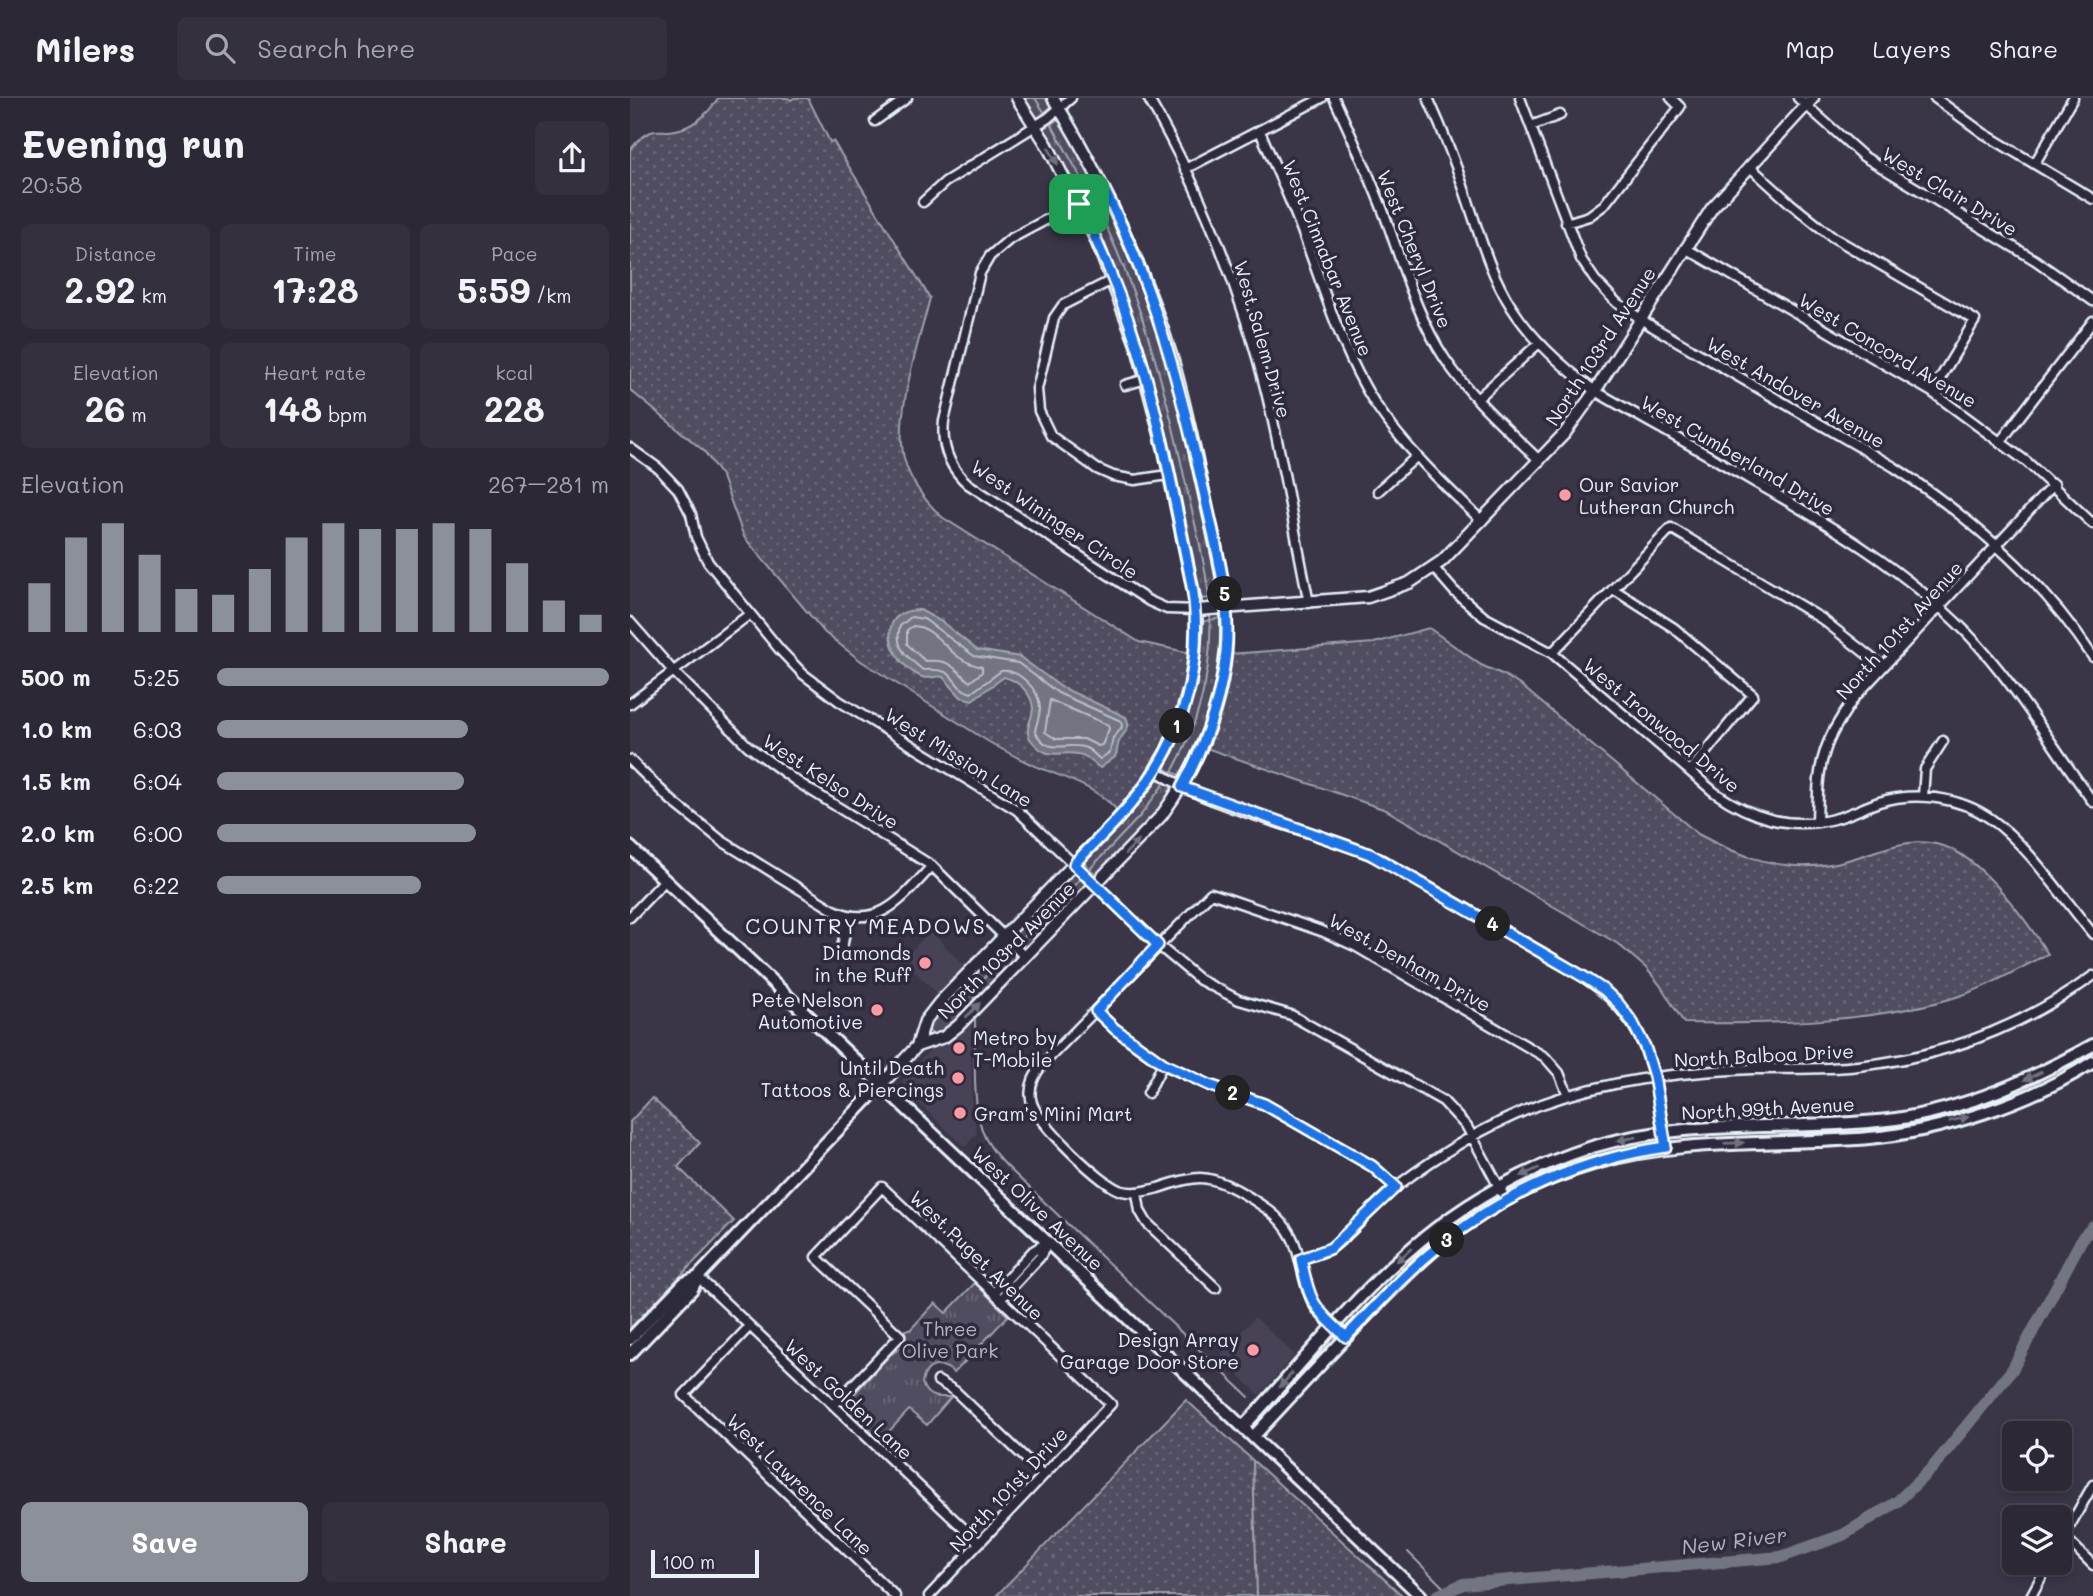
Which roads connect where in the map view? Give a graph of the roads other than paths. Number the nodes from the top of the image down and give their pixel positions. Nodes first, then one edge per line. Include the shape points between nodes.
1 (907, 98) edge
2 (1017, 98) edge
3 (1053, 98) edge
4 (1071, 98) edge
5 (1147, 98) edge
6 (1322, 98) edge
7 (1334, 98) edge
8 (1428, 98) edge
9 (1520, 98) edge
10 (1671, 98) edge
11 (1935, 98) edge
12 (1951, 98) edge
13 (2073, 98) edge
14 (1806, 100) edge
15 (1945, 106) junction
16 (1060, 110) junction
17 (1560, 115) dead end
18 (875, 121) dead end
19 (1035, 126) junction
20 (1531, 126) junction
21 (1259, 131) junction
22 (2035, 163) junction
23 (1749, 166) junction
24 (1185, 169) junction
25 (1104, 189) junction
26 (2093, 199) edge
27 (923, 202) dead end
28 (1079, 204) junction
29 (1566, 223) junction
30 (1685, 248) junction
31 (1112, 279) junction
32 (2093, 300) edge
33 (1640, 319) junction
34 (2093, 320) edge
35 (1539, 343) junction
36 (1146, 379) junction
37 (1125, 385) dead end
38 (1364, 386) junction
39 (1595, 391) junction
40 (1355, 392) dead end
41 (1932, 392) junction
42 (1477, 399) junction
43 (2001, 440) junction
44 (630, 448) edge
45 (1416, 457) junction
46 (1540, 460) junction
47 (1168, 475) junction
48 (2053, 484) junction
49 (1378, 491) dead end
50 (1482, 521) junction
51 (2093, 524) edge
52 (1997, 547) junction
53 (1434, 568) junction
54 (1613, 589) junction
55 (1310, 603) junction
56 (1940, 607) junction
57 (1227, 608) junction
58 (1197, 610) junction
59 (750, 614) junction
60 (630, 622) edge
61 (1552, 653) junction
62 (2093, 657) edge
63 (1883, 667) junction
64 (673, 671) junction
65 (630, 704) edge
66 (1943, 741) dead end
67 (630, 760) edge
68 (1155, 770) junction
69 (1690, 771) junction
70 (1182, 787) junction
71 (1923, 796) junction
72 (2093, 802) edge
73 (1817, 822) junction
74 (630, 847) edge
75 (1074, 864) junction
76 (932, 866) junction
77 (665, 880) junction
78 (1096, 884) junction
79 (630, 917) edge
80 (848, 917) junction
81 (2093, 934) edge
82 (1004, 936) junction
83 (1158, 945) junction
84 (842, 953) dead end
85 (1025, 957) junction
86 (2093, 976) edge
87 (1096, 1011) junction
88 (2093, 1045) edge
89 (917, 1046) junction
90 (2093, 1062) edge
91 (1164, 1064) junction
92 (1654, 1076) junction
93 (881, 1085) junction
94 (1148, 1093) dead end
95 (1568, 1095) junction
96 (1866, 1121) junction
97 (1663, 1132) junction
98 (1473, 1138) junction
99 (1867, 1138) junction
100 (1666, 1147) junction
101 (1396, 1187) junction
102 (1499, 1187) junction
103 (1137, 1193) junction
104 (1507, 1200) junction
105 (1048, 1242) junction
106 (1301, 1259) junction
107 (698, 1277) junction
108 (1216, 1287) dead end
109 (997, 1296) junction
110 (749, 1326) junction
111 (1335, 1327) junction
112 (1346, 1337) junction
113 (630, 1339) edge
114 (630, 1354) edge
115 (938, 1381) dead end
116 (1111, 1404) joint
117 (834, 1405) junction
118 (1243, 1427) junction
119 (1253, 1437) junction
120 (1043, 1475) junction
121 (2093, 1485) edge
122 (2072, 1522) edge
123 (979, 1543) junction
124 (2072, 1544) edge
125 (2093, 1565) edge
126 (2042, 1575) edge
127 (895, 1596) edge
128 (929, 1596) edge
129 (1421, 1596) edge
130 (2031, 1596) edge

1 - 18 street
2 - 19 street
3 - 16 street
4 - 16 street
5 - 24 street, West Salem Drive
6 - 21 street
7 - 42 street, West Cheryl Drive via 1373,185 1422,318 1445,359
8 - 35 street, West Cumberland Drive via 1490,267
9 - 20 street, West Andover Avenue
10 - 29 street via 1680,107 1604,205 1589,216
11 - 15 street
12 - 15 street
13 - 22 street
14 - 23 street, North 103rd Avenue
14 - 32 street, West Clair Drive via 1872,163
15 - 22 street
16 - 19 street
16 - 25 street
17 - 20 street
19 - 27 street via 945,182
19 -> 28 street
20 - 29 street, West Andover Avenue
21 - 24 street
21 - 38 street, West Cinnabar Avenue
22 - 26 street
23 - 30 street, North 103rd Avenue
23 - 41 street via 1831,236 1975,320
24 - 55 street, West Salem Drive via 1244,312
25 - 28 street, West Wininger Circle
25 - 57 street via 1140,268 1172,359
28 - 31 street
28 - 58 street, West Wininger Circle via 1010,239 990,256 980,273 944,421 947,456 968,484 1149,601 1167,609
29 - 33 street, West Andover Avenue via 1595,280
30 - 33 street, North 103rd Avenue
30 - 41 street, West Concord Avenue
31 - 36 street
31 - 47 street via 1063,306 1054,318 1037,389 1039,411 1051,436 1097,469 1135,480
33 - 39 street, North 103rd Avenue
33 - 52 street, West Andover Avenue via 1894,467
34 - 43 street
35 - 39 street, West Cumberland Drive
35 - 42 street
36 - 37 street
36 - 47 street
38 - 40 street
38 - 45 street, West Cinnabar Avenue
39 - 46 street, North 103rd Avenue
39 - 56 street, West Cumberland Drive via 1835,528
41 - 43 street, West Concord Avenue
42 - 46 street, West Cheryl Drive
43 - 48 street, West Concord Avenue
44 - 59 street, West Mission Lane via 678,489 708,562
45 - 49 street
45 - 50 street, West Cinnabar Avenue
46 - 50 street, North 103rd Avenue
47 - 58 street
48 - 51 street, West Concord Avenue
48 - 52 street, North 101st Avenue
50 - 53 street, North 103rd Avenue
52 - 56 street, North 101st Avenue
52 - 62 street, West Andover Avenue via 2032,581
53 - 55 street, North 103rd Avenue via 1409,583 1368,597
53 - 61 street, West Ironwood Drive via 1485,617
54 - 61 street
54 - 63 street via 1671,528 1822,619
54 - 69 street via 1674,628 1753,695
55 - 57 street, North 103rd Avenue
56 - 63 street, North 101st Avenue
56 - 72 street, West Cumberland Drive via 2019,694
57 - 58 street, North 103rd Avenue
57 - 70 street, North 103rd Avenue via 1226,653 1217,702 1199,755
58 - 68 street, North 103rd Avenue via 1188,695
59 - 64 street
59 - 75 street, West Mission Lane via 821,688 1017,810
60 - 64 street, West Kelso Drive
61 - 69 street, West Ironwood Drive
63 - 73 street, North 101st Avenue via 1854,698 1833,731 1819,776
64 - 65 street
64 - 76 street, West Kelso Drive via 727,728 772,765
66 - 71 street via 1925,769
67 - 80 street via 722,841
68 - 70 street
68 - 75 street, North 103rd Avenue via 1132,803
69 - 73 street, West Ironwood Drive via 1737,808 1782,822
78 -> 70 street, North 103rd Avenue
70 - 92 street via 1370,854 1584,977 1618,1003 1633,1023
71 - 73 street, West Ironwood Drive via 1881,802
71 - 81 street, West Ironwood Drive via 1953,801 1990,817 2018,843
74 - 77 main road, West Olive Avenue
75 - 78 street, West Mission Lane
75 - 82 street, North 103rd Avenue
76 - 80 street via 886,910 870,917
76 - 82 street, West Kelso Drive
77 - 79 street
77 - 93 main road, West Olive Avenue
78 - 83 street, West Mission Lane
78 - 85 street, North 103rd Avenue
80 - 84 street
82 - 85 street, West Kelso Drive
82 - 89 street, North 103rd Avenue via 931,1013
83 - 87 street
83 - 95 street, West Denham Drive via 1210,893 1324,932 1545,1057 1559,1073
83 - 98 street, West Mission Lane via 1215,989 1291,1015 1443,1101
89 -> 85 street, North 103rd Avenue via 951,1033
86 - 92 street, North Balboa Drive via 1988,1036 1909,1059 1855,1067
87 - 91 street
87 - 103 street via 1036,1073 1030,1088 1032,1103 1040,1119 1096,1175 1121,1191
88 -> 96 main road, North 99th Avenue via 1982,1097 1897,1119
89 - 93 street, North 103rd Avenue
99 -> 90 main road, North 99th Avenue via 1975,1116 2038,1092
91 - 94 street
91 - 101 street via 1264,1104 1372,1166
92 - 95 street, North Balboa Drive
92 - 97 street
93 - 105 main road, West Olive Avenue
93 - 107 main road, North 103rd Avenue
95 - 98 street, North Balboa Drive
96 - 97 main road, North 99th Avenue
96 - 99 main road
97 - 100 street
97 -> 102 main road, North 99th Avenue via 1592,1147
98 - 101 street, North Balboa Drive
98 - 102 street, West Mission Lane
100 -> 99 main road, North 99th Avenue
100 - 104 main road, North 99th Avenue via 1579,1168
101 - 106 street, North Balboa Drive via 1331,1248
102 - 104 street, West Mission Lane
102 -> 111 main road, North 99th Avenue via 1409,1250
103 - 106 street via 1196,1178 1224,1184 1276,1218
103 - 108 street via 1147,1223
104 - 112 main road, North 99th Avenue via 1437,1247
105 - 109 street via 1033,1251
105 - 118 main road, West Olive Avenue
106 - 111 street via 1313,1303
107 - 110 street, West Golden Lane
107 - 113 main road, North 103rd Avenue via 684,1283
107 - 114 main road, North 103rd Avenue
109 - 116 street, West Puget Avenue
109 - 117 street, West Puget Avenue via 882,1187 816,1258 900,1336
110 - 117 street, West Golden Lane
110 - 127 street, West Lawrence Lane via 684,1395
111 - 112 street
111 -> 118 main road, North 99th Avenue
112 - 119 main road, North 99th Avenue
115 - 120 street via 955,1391
116 - 120 street, North 101st Drive
117 - 123 street, West Golden Lane
118 - 119 main road, West Olive Avenue
119 - 129 main road, West Olive Avenue
120 - 123 street, North 101st Drive
121 - 122 street
123 - 128 street, North 101st Drive
124 - 125 street
126 - 130 street

